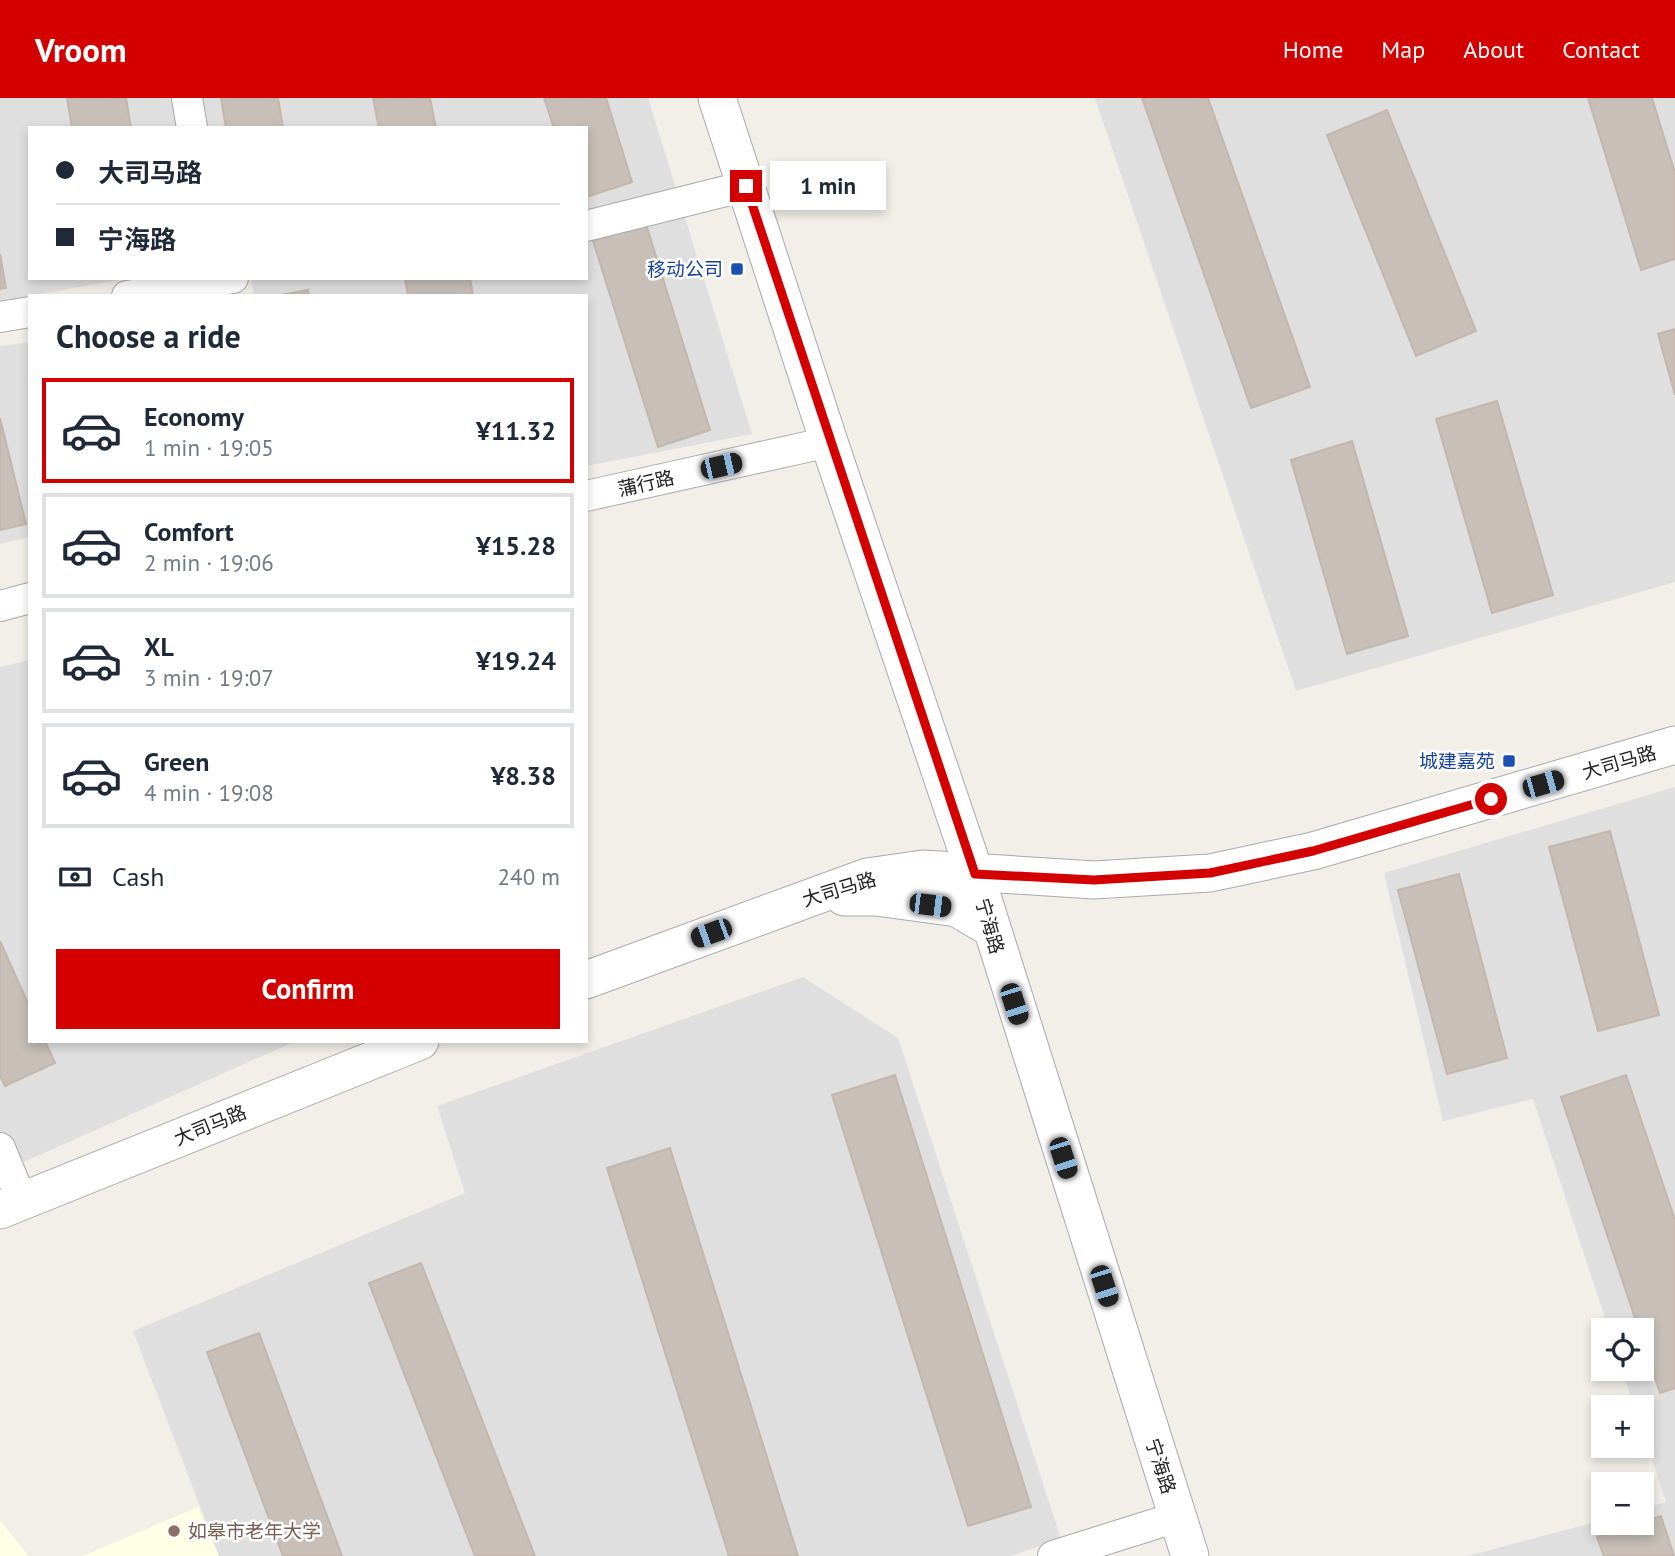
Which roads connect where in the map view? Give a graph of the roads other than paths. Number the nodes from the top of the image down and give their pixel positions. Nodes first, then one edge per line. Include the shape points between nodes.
1 (187, 98) edge
2 (717, 98) edge
3 (192, 126) edge
4 (746, 186) junction
5 (588, 226) edge
6 (222, 283) edge
7 (142, 294) edge
8 (28, 312) edge
9 (0, 317) edge
10 (828, 442) junction
11 (588, 496) edge
12 (28, 599) edge
13 (0, 606) edge
14 (1675, 745) edge
15 (975, 874) junction
16 (811, 896) junction
17 (989, 927) junction
18 (588, 979) edge
19 (415, 1043) edge
20 (0, 1148) edge
21 (11, 1205) edge
22 (1177, 1517) junction
23 (1053, 1556) edge
24 (1190, 1556) edge

1 - 3 street
2 - 4 street, 宁海路
4 - 5 street
4 - 10 street, 宁海路
6 - 7 street
8 - 9 street
10 - 11 street, 蒲行路
10 - 15 street, 宁海路
12 - 13 street
14 - 15 street, 大司马路 via 1313,851 1210,873 1094,880
15 - 16 street, 大司马路 via 923,869 867,877
15 - 17 street, 宁海路
16 - 17 street via 876,897 957,908
16 - 18 street, 大司马路
17 - 22 street, 宁海路
19 - 21 street, 大司马路
20 - 21 street
22 - 23 street
22 - 24 street, 宁海路

